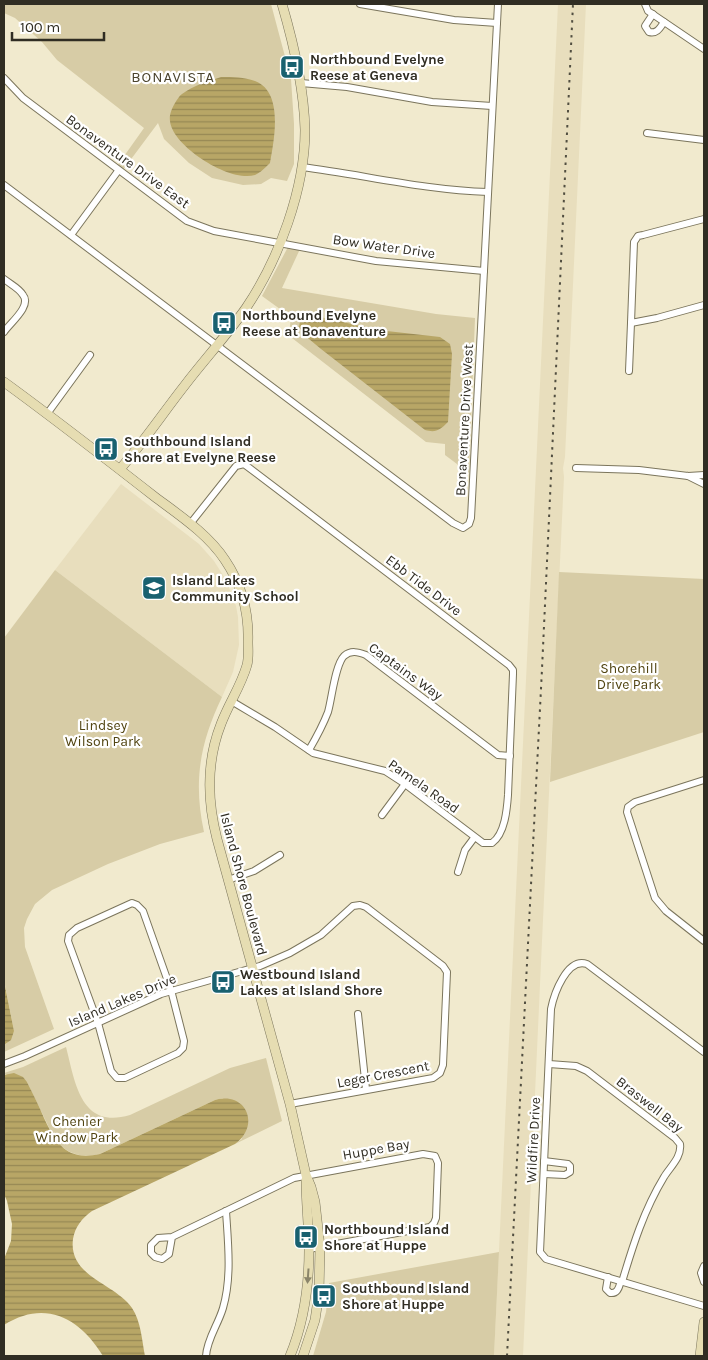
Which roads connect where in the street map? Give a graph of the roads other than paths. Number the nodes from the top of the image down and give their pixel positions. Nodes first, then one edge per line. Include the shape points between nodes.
1 (282, 4) edge
2 (360, 4) edge
3 (498, 4) edge
4 (645, 4) edge
5 (653, 14) junction
6 (497, 22) junction
7 (664, 22) junction
8 (704, 49) edge
9 (4, 78) edge
10 (301, 83) junction
11 (492, 106) junction
12 (647, 133) dead end
13 (704, 140) edge
14 (302, 167) junction
15 (118, 170) junction
16 (4, 185) edge
17 (488, 192) junction
18 (704, 219) edge
19 (71, 234) junction
20 (280, 242) junction
21 (484, 271) junction
22 (4, 279) edge
23 (704, 305) edge
24 (631, 323) junction
25 (4, 332) edge
26 (217, 345) junction
27 (90, 355) dead end
28 (629, 371) dead end
29 (4, 382) edge
30 (47, 414) junction
31 (576, 468) dead end
32 (120, 469) junction
33 (704, 475) edge
34 (688, 476) junction
35 (704, 484) edge
36 (190, 524) junction
37 (233, 702) junction
38 (309, 750) junction
39 (510, 756) junction
40 (704, 780) edge
41 (405, 784) junction
42 (382, 815) dead end
43 (474, 838) junction
44 (492, 844) joint
45 (280, 856) dead end
46 (458, 872) dead end
47 (228, 880) junction
48 (704, 941) edge
49 (252, 968) junction
50 (171, 990) junction
51 (358, 1014) dead end
52 (98, 1023) junction
53 (704, 1052) edge
54 (4, 1064) edge
55 (549, 1064) junction
56 (366, 1090) junction
57 (290, 1104) junction
58 (544, 1162) junction
59 (544, 1174) junction
60 (306, 1175) junction
61 (226, 1211) junction
62 (172, 1237) dead end
63 (320, 1247) junction
64 (309, 1249) junction
65 (704, 1266) edge
66 (608, 1277) junction
67 (621, 1281) junction
68 (704, 1282) edge
69 (704, 1306) edge
70 (704, 1322) edge
71 (206, 1356) edge
72 (290, 1356) edge
73 (303, 1356) edge
74 (700, 1356) edge

1 - 10 street
2 - 6 street via 454,20
3 - 6 street, Bonaventure Drive West
4 - 5 street
5 - 7 street
5 - 7 street via 646,26 649,32 657,31
6 - 11 street, Bonaventure Drive West
7 - 8 street
9 - 15 street, Bonaventure Drive East via 23,98
10 - 11 street via 347,87 432,102
10 - 14 street via 305,130
11 - 17 street, Bonaventure Drive West
12 - 13 street
14 - 17 street via 425,187
14 - 20 street
15 - 19 street
15 - 20 street, Bonaventure Drive East via 187,220 214,231
16 - 19 street
17 - 21 street, Bonaventure Drive West
18 - 24 street via 638,236 634,242
19 - 26 street
20 - 21 street, Bow Water Drive via 376,261
20 - 26 street via 246,307
21 - 26 street, Bonaventure Drive West via 471,518 463,528
22 - 25 street via 24,296 26,302
23 - 24 street
24 - 28 street
26 - 32 street
27 - 30 street
29 - 30 street, Island Shore Boulevard
30 - 32 street, Island Shore Boulevard
31 - 34 street
32 - 36 street, Island Shore Boulevard
33 - 34 street
34 - 35 street
36 - 37 street, Island Shore Boulevard via 225,559 239,583 246,604 248,662
36 - 39 street, Ebb Tide Drive via 236,466 244,464 250,468 509,665 513,670
37 - 38 street, Pamela Road
37 - 47 street, Island Shore Boulevard via 217,735 209,775 211,817
38 - 39 street, Captains Way via 328,712 340,663 345,655 358,652 366,654 498,755
38 - 41 street, Pamela Road via 377,768
39 - 44 street, Ebb Tide Drive via 505,814 499,835
40 - 48 street via 635,802 627,812 655,898 666,912
41 - 42 street
41 - 43 street, Pamela Road
43 - 44 street, Pamela Road
43 - 46 street via 465,850
45 - 47 street via 254,871
47 - 49 street, Island Shore Boulevard
49 - 50 street, Island Lakes Drive
49 - 56 street, Leger Crescent via 306,945 354,906 360,905 443,966 447,976 440,1073 433,1078
49 - 57 street, Island Shore Boulevard
50 - 52 street, Island Lakes Drive
50 - 52 street via 183,1048 125,1078 117,1078 111,1071
50 - 52 street via 143,911 132,903 77,928 69,936 68,941
51 - 56 street
52 - 54 street, Island Lakes Drive
53 - 55 street, Wildfire Drive via 587,964 577,963 554,995
55 - 58 street, Wildfire Drive
55 - 67 street, Braswell Bay via 576,1066 587,1071 680,1144 680,1154 652,1197 641,1222
56 - 57 street, Leger Crescent
57 - 60 street, Island Shore Boulevard
58 - 59 street, Wildfire Drive
58 - 59 street via 568,1164 571,1169 565,1175
59 - 66 street, Wildfire Drive via 542,1256
60 - 61 street
60 - 63 street, Island Shore Boulevard via 314,1202
60 - 63 street, Huppe Bay via 423,1154 435,1156 438,1163 436,1218 430,1227
60 - 64 street, Island Shore Boulevard
61 - 62 street
61 - 71 street via 228,1279 223,1310
63 - 64 street, Huppe Bay
63 - 73 street, Island Shore Boulevard via 315,1320
64 -> 72 street, Island Shore Boulevard via 303,1314
65 - 68 street via 701,1273
66 - 67 street, Wildfire Drive
66 - 67 street via 606,1290 610,1294 618,1290
67 - 69 street, Wildfire Drive
70 - 74 street

